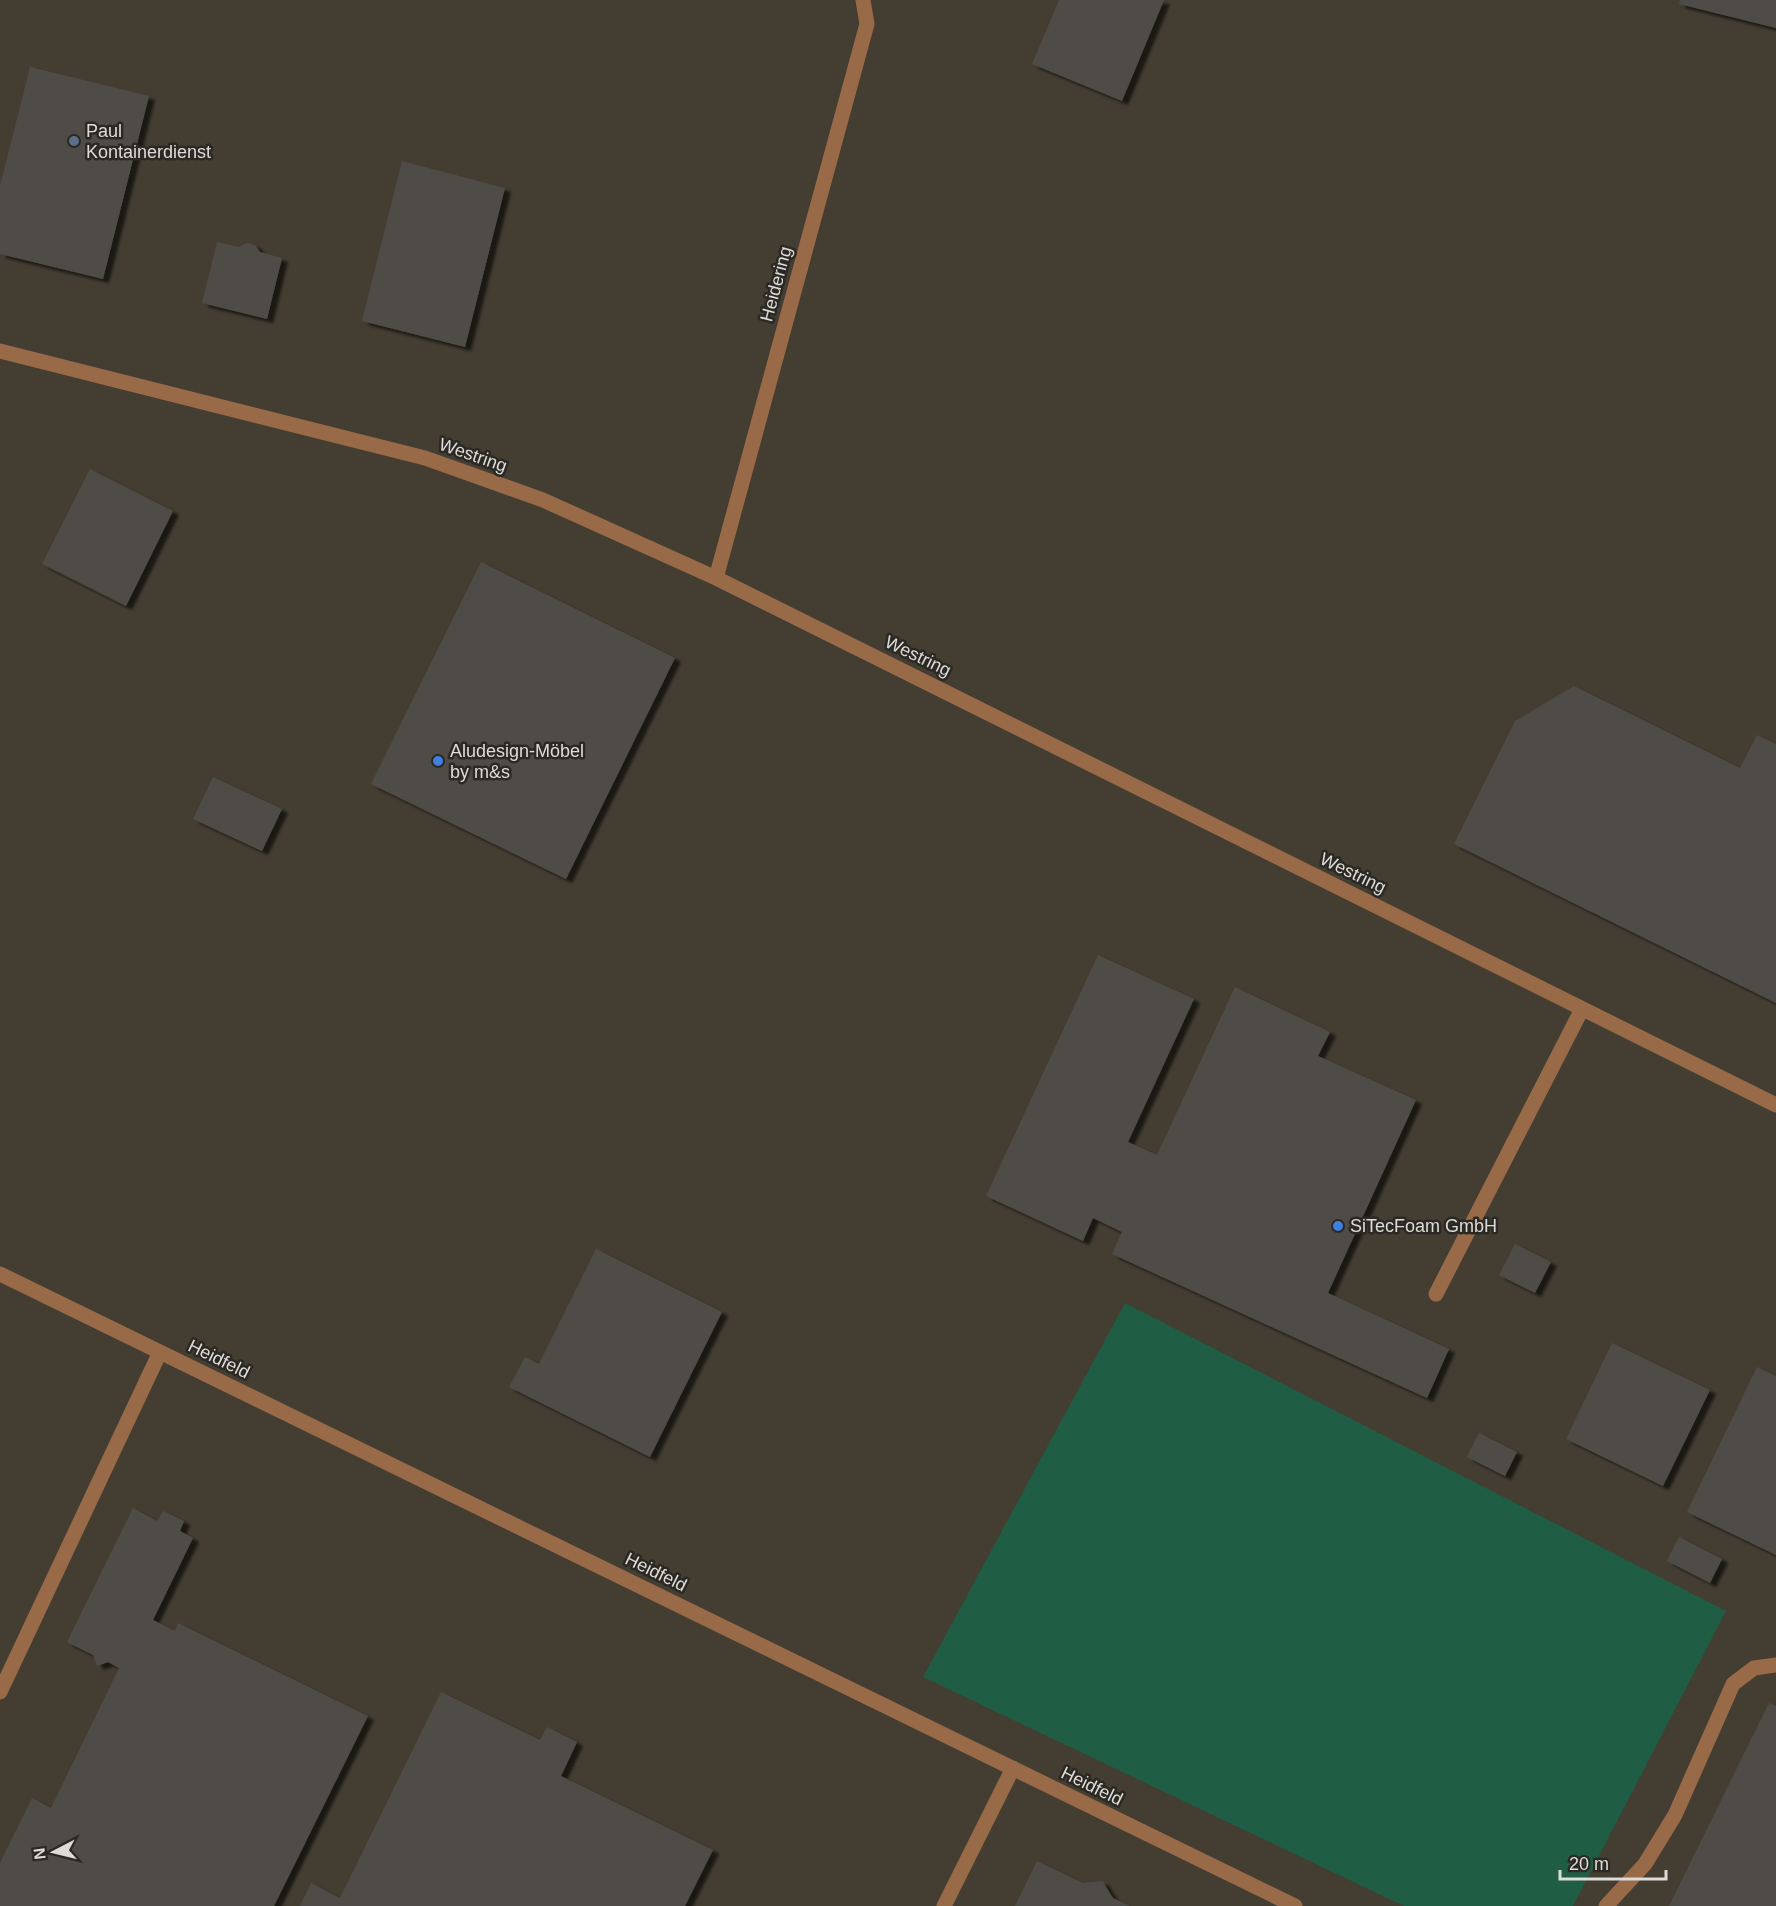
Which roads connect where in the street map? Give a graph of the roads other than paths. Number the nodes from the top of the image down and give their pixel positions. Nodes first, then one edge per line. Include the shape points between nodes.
1 (863, 0) edge
2 (0, 351) edge
3 (716, 578) junction
4 (1582, 1009) junction
5 (1776, 1105) edge
6 (0, 1274) edge
7 (1436, 1294) dead end
8 (160, 1352) junction
9 (1776, 1665) edge
10 (0, 1692) edge
11 (1013, 1768) junction
12 (944, 1906) edge
13 (1294, 1906) edge
14 (1606, 1906) edge

1 - 3 street, Heidering via 867,24
2 - 3 street, Westring via 425,458 543,500
3 - 4 street, Westring
4 - 5 street, Westring
4 - 7 street
6 - 8 street, Heidfeld
8 - 10 street
8 - 11 street, Heidfeld
9 - 14 street via 1754,1668 1733,1684 1675,1815 1645,1864
11 - 12 street
11 - 13 street, Heidfeld

